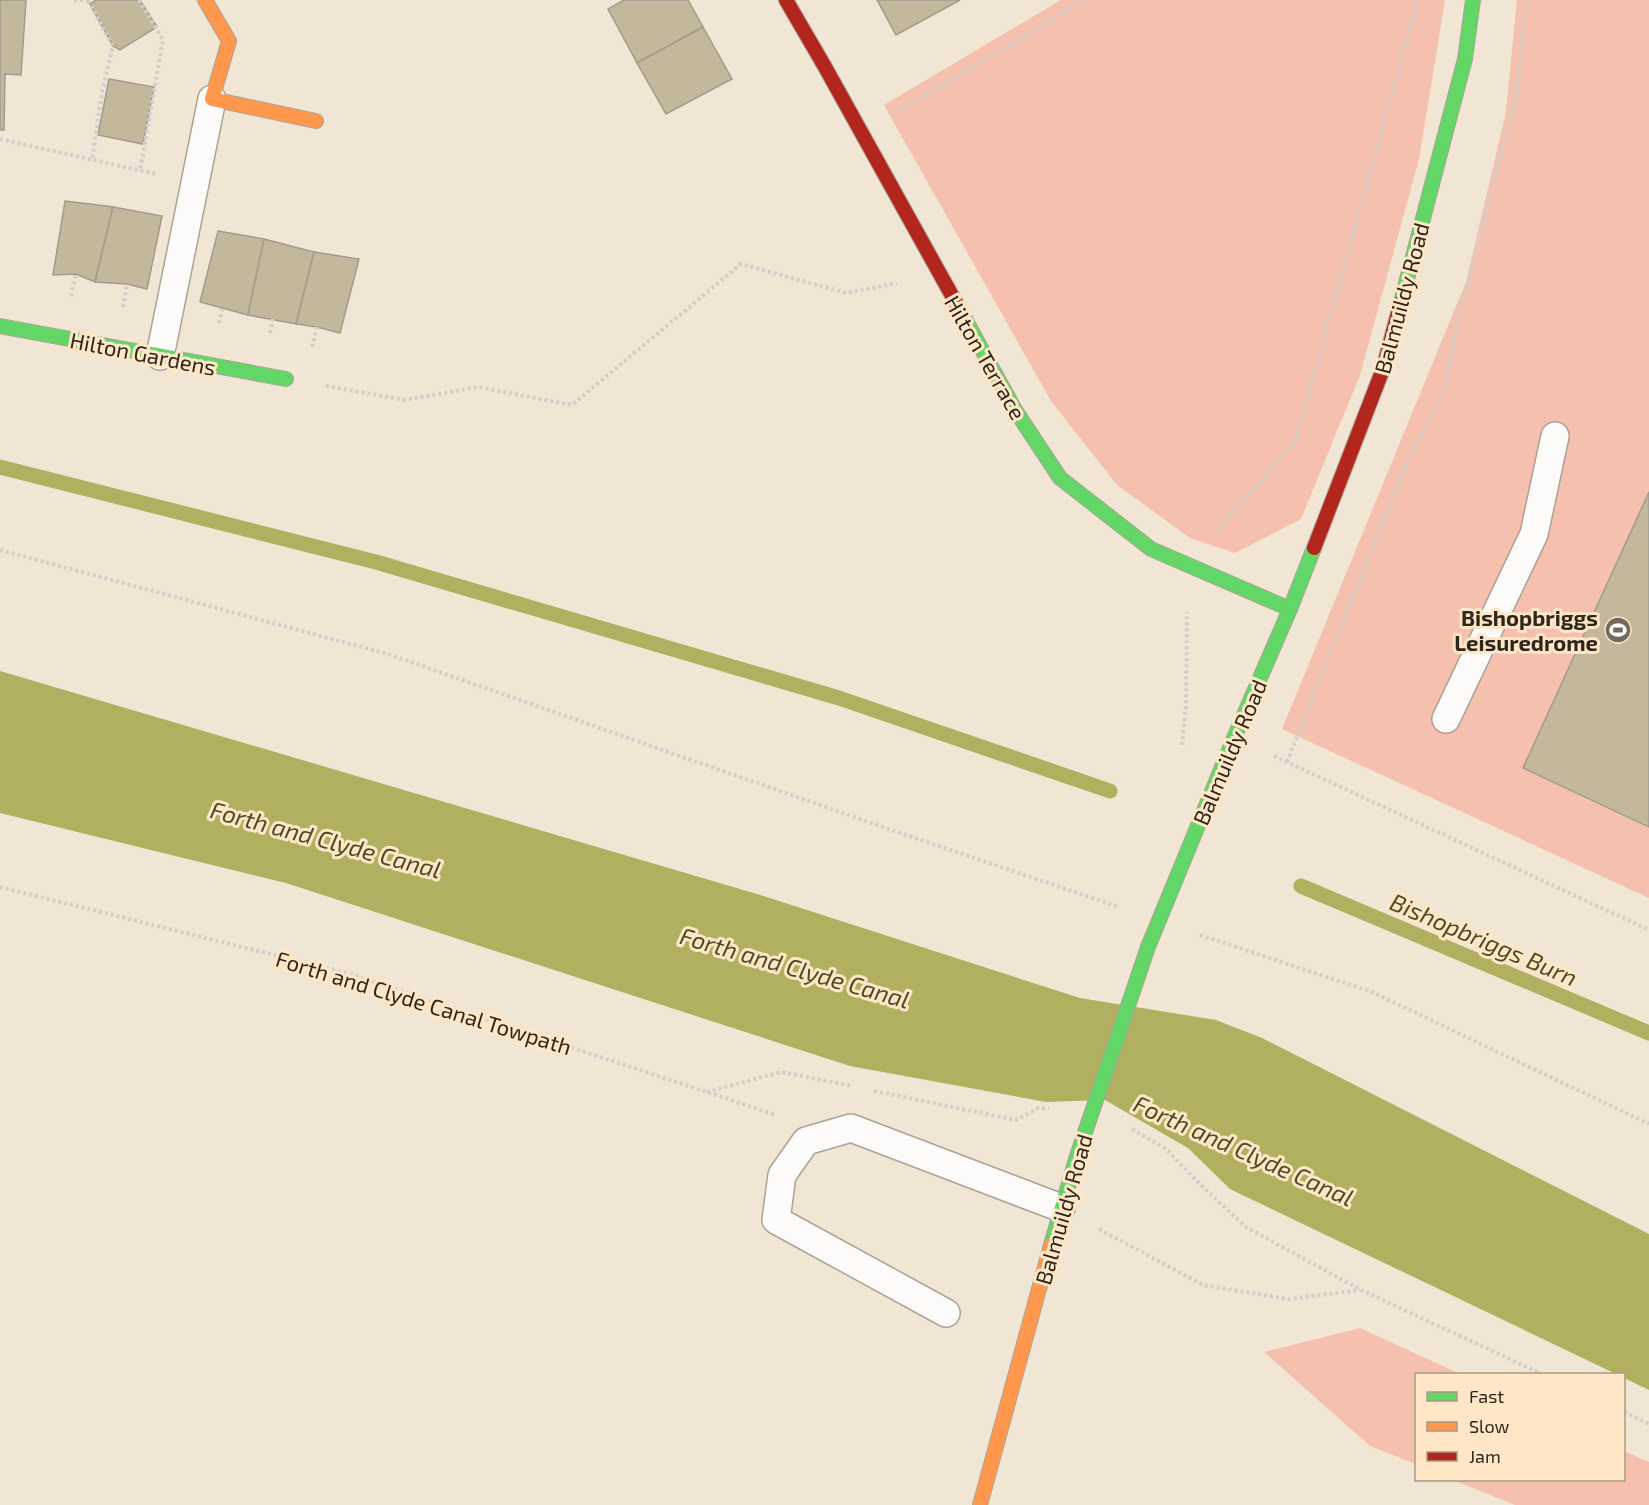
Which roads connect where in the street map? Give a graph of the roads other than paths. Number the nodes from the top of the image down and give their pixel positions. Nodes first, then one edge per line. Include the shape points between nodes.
1 (205, 0) edge
2 (786, 0) edge
3 (1473, 0) edge
4 (212, 99) junction
5 (316, 121) dead end
6 (0, 326) edge
7 (160, 356) junction
8 (286, 379) road end
9 (1555, 436) dead end
10 (1290, 609) junction
11 (1446, 719) dead end
12 (1061, 1208) junction
13 (946, 1313) dead end
14 (980, 1505) edge

1 - 4 street via 229,41
2 - 10 street, Hilton Terrace via 1015,410 1060,478 1152,549
3 - 10 street, Balmuildy Road via 1465,59 1383,369
4 - 5 street
4 - 7 lane
6 - 7 street, Hilton Gardens
7 - 8 street, Hilton Gardens
9 - 11 lane via 1534,534
10 - 12 street, Balmuildy Road, bridge via 1148,947
12 - 13 lane via 851,1128 806,1141 782,1175 776,1220
12 - 14 street, Balmuildy Road

